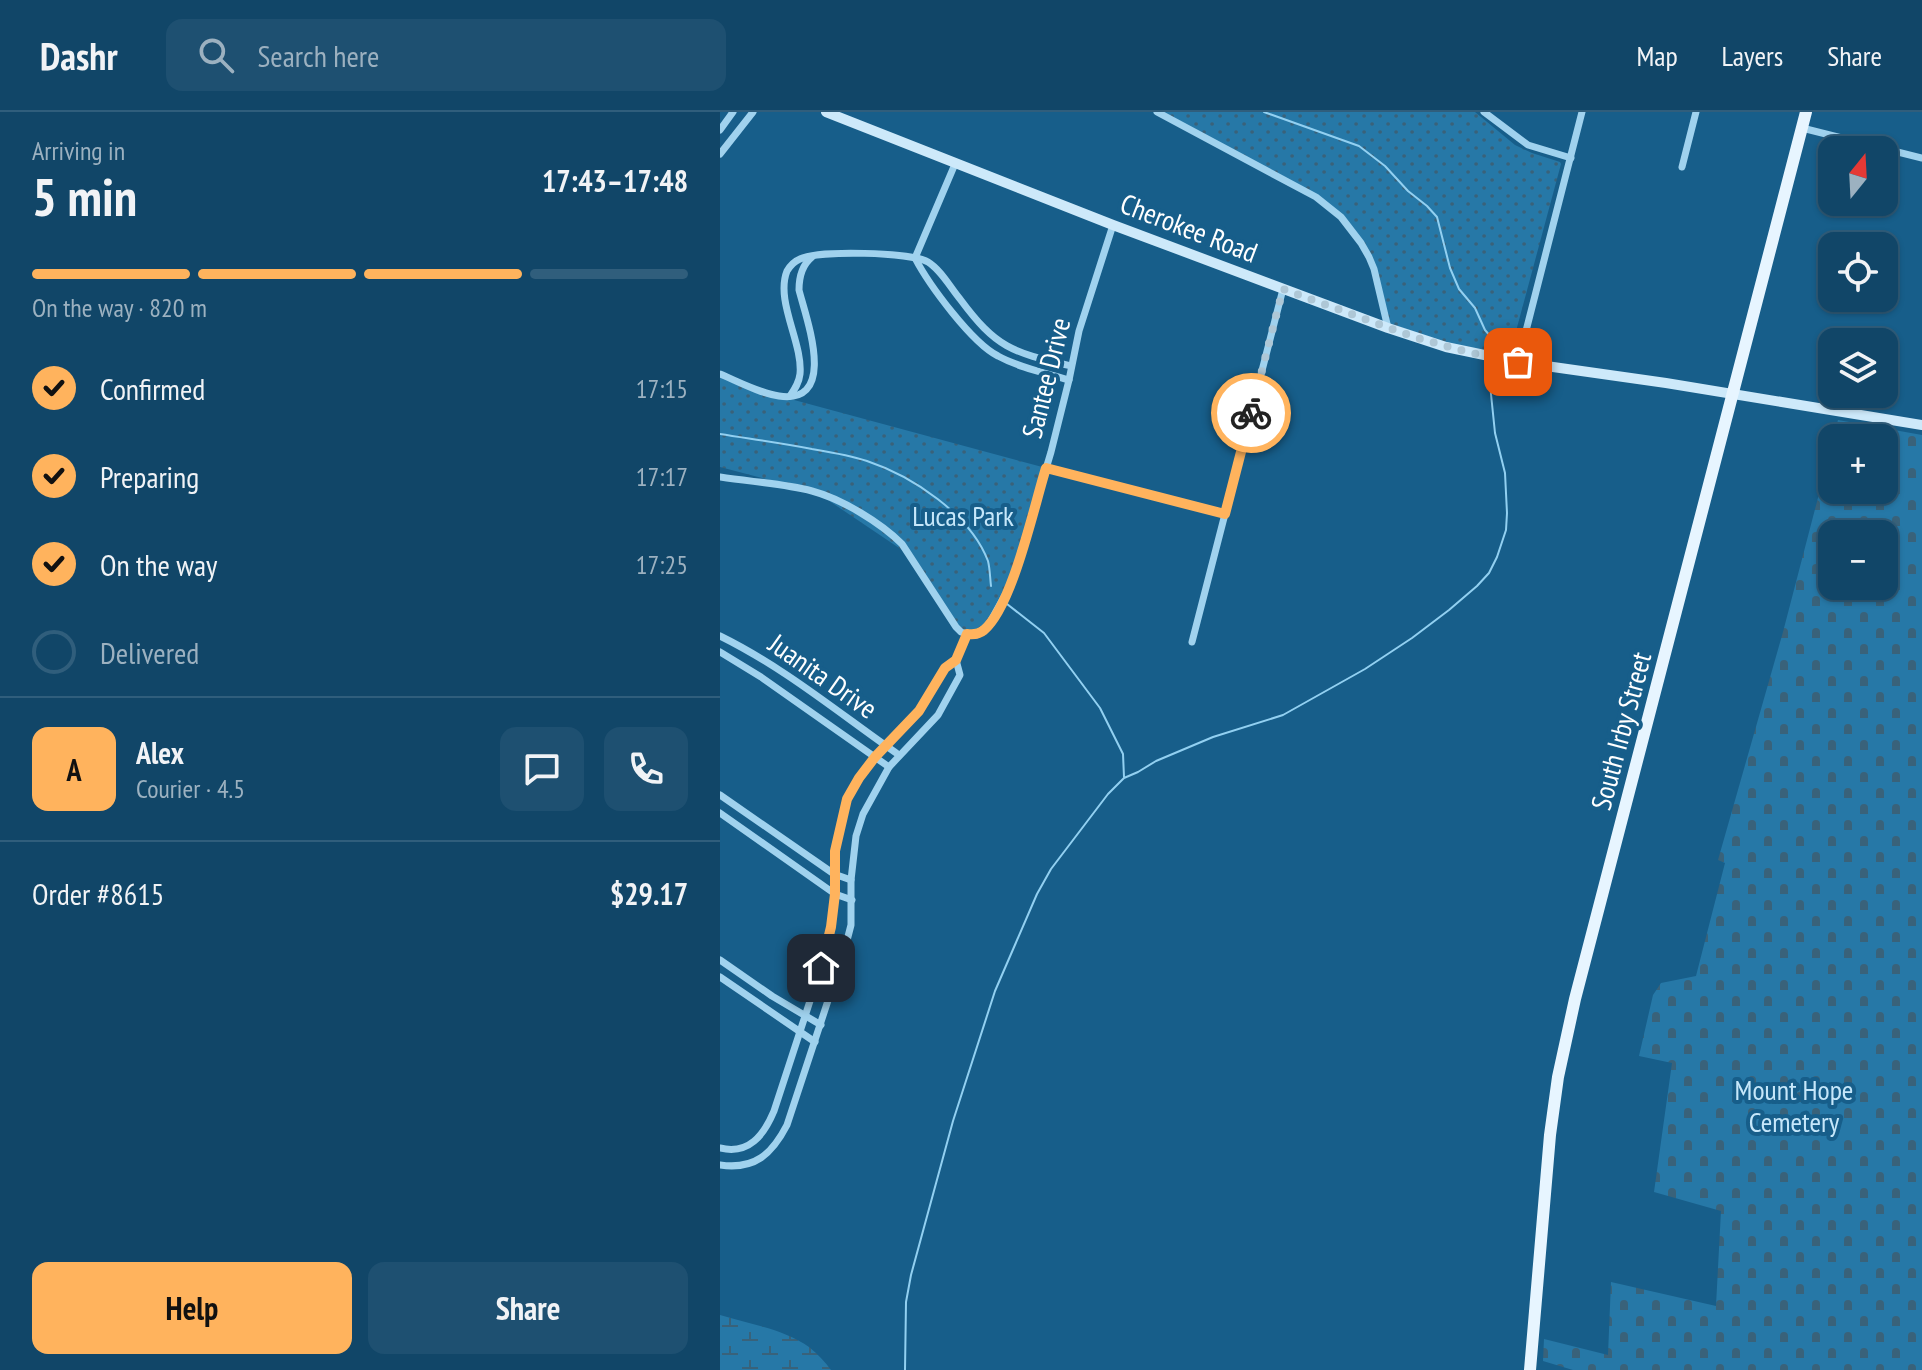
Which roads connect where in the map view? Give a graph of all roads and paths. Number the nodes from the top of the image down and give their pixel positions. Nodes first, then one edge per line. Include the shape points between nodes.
1 (733, 112) edge
2 (753, 112) edge
3 (826, 112) edge
4 (1157, 112) edge
5 (1484, 112) edge
6 (1582, 112) edge
7 (1696, 112) edge
8 (1806, 112) edge
9 (1802, 128) junction
10 (720, 130) edge
11 (720, 154) edge
12 (1571, 158) junction
13 (1922, 158) edge
14 (955, 164) junction
15 (1682, 167) dead end
16 (1113, 225) junction
17 (814, 256) junction
18 (915, 258) junction
19 (1283, 289) junction
20 (1388, 328) junction
21 (1518, 362) junction
22 (1071, 366) junction
23 (720, 374) edge
24 (1069, 380) junction
25 (1732, 393) junction
26 (790, 396) junction
27 (1922, 425) edge
28 (1046, 468) junction
29 (720, 477) edge
30 (1225, 514) junction
31 (967, 634) junction
32 (720, 636) edge
33 (1192, 642) dead end
34 (720, 652) edge
35 (956, 660) junction
36 (886, 746) junction
37 (899, 755) junction
38 (875, 757) junction
39 (889, 767) junction
40 (720, 795) edge
41 (720, 813) edge
42 (834, 874) junction
43 (851, 880) junction
44 (835, 894) junction
45 (852, 900) junction
46 (720, 960) edge
47 (720, 977) edge
48 (804, 1016) junction
49 (821, 1025) junction
50 (799, 1032) junction
51 (815, 1042) junction
52 (720, 1148) edge
53 (720, 1165) edge
54 (1530, 1370) edge

1 - 10 street
2 - 11 street
3 - 14 street, Cherokee Road
4 - 20 street via 1316,197 1341,217 1369,257
5 - 12 street via 1528,145
6 - 12 street
7 - 15 street
8 - 9 main road, South Irby Street
9 - 13 street
9 - 25 main road, South Irby Street
12 - 21 street
14 - 16 street, Cherokee Road
14 - 18 street
16 - 19 street, Cherokee Road
16 - 22 street, Santee Drive
17 - 18 street
17 - 26 street via 803,268 799,290 815,372 805,390
17 - 26 street via 798,260 786,277 800,367
18 - 22 street via 939,272 1001,344
18 - 24 street via 983,346 1013,363
19 - 20 street, Cherokee Road
19 - 30 street
20 - 21 street, Cherokee Road
21 - 25 street, Cherokee Road
22 - 24 street, Santee Drive
23 - 26 street via 769,394
24 - 28 street, Santee Drive
25 - 27 street, Cherokee Road
25 - 54 main road, South Irby Street via 1558,1077
28 - 30 street
28 - 31 street, Santee Drive via 1009,588 988,626 977,635
29 - 31 street via 816,492 871,519 902,544 956,627
30 - 33 street
31 - 35 street, Santee Drive
32 - 36 street, Juanita Drive via 795,679
34 - 38 street, Juanita Drive
35 - 36 street, Santee Drive
35 - 37 street, Santee Drive via 960,675 938,715
36 - 37 street, Juanita Drive
36 - 38 street, Santee Drive
37 - 39 street, Santee Drive
38 - 39 street, Juanita Drive
38 - 42 street, Santee Drive via 847,799
39 - 43 street, Santee Drive via 863,814
40 - 42 street
41 - 44 street
42 - 43 street
42 - 44 street, Santee Drive
43 - 45 street, Santee Drive
44 - 45 street
44 - 48 street, Santee Drive via 827,949
45 - 49 street, Santee Drive via 851,925
46 - 48 street
47 - 50 street
48 - 49 street
48 - 50 street, Santee Drive
49 - 51 street, Santee Drive
50 - 51 street
50 - 52 street, Santee Drive via 767,1128 739,1148
51 - 53 street, Santee Drive via 779,1140 759,1160

